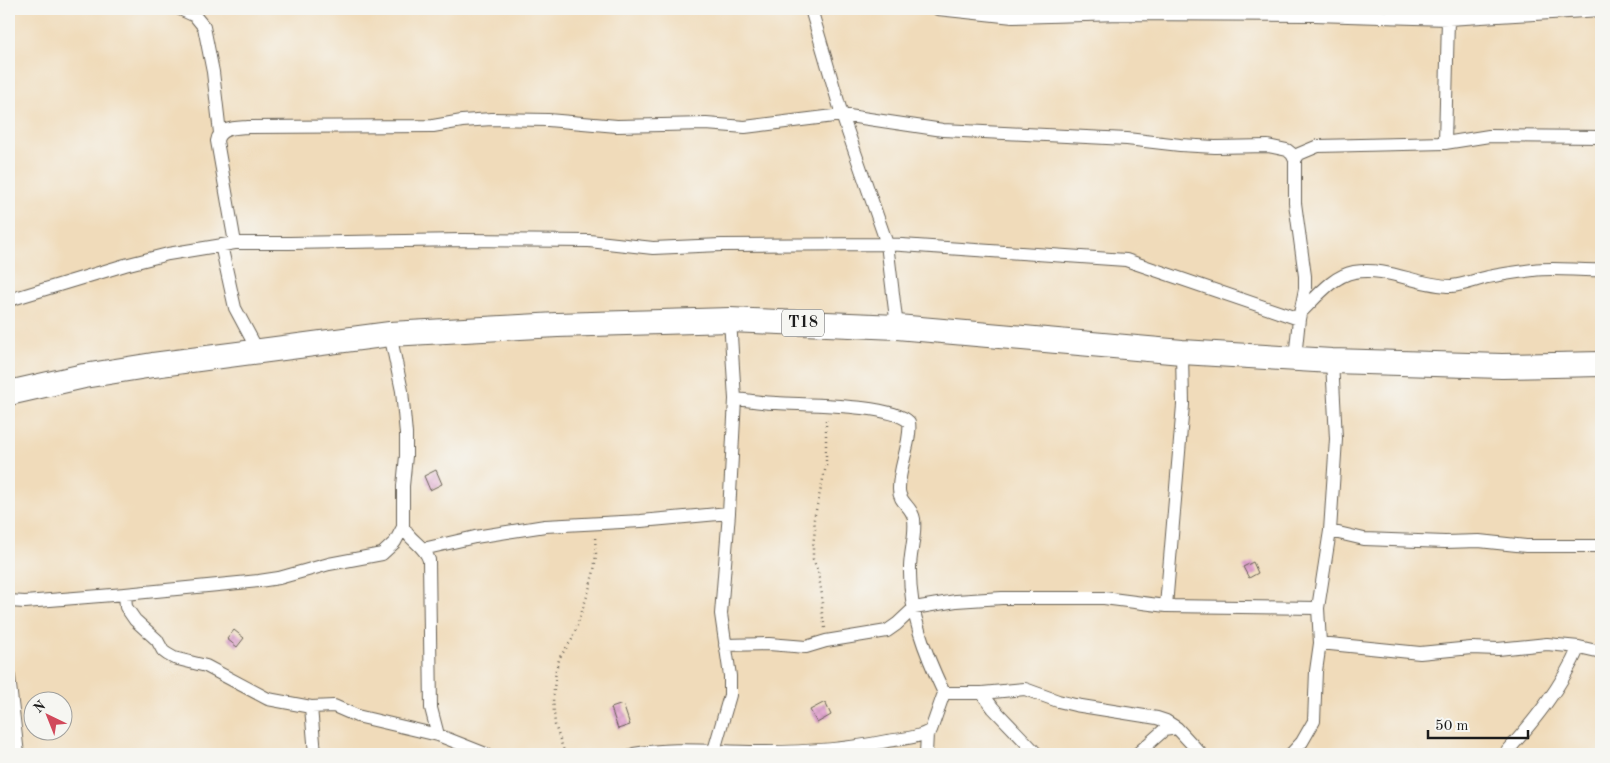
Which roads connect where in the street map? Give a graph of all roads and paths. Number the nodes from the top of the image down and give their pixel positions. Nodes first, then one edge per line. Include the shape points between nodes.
1 (180, 9) edge
2 (811, 9) edge
3 (938, 9) edge
4 (1601, 10) edge
5 (1448, 19) junction
6 (842, 115) junction
7 (220, 134) junction
8 (1601, 137) edge
9 (1445, 143) junction
10 (1295, 160) junction
11 (235, 243) junction
12 (887, 244) junction
13 (221, 245) junction
14 (1601, 270) edge
15 (9, 300) edge
16 (1299, 316) junction
17 (730, 320) junction
18 (897, 327) junction
19 (390, 334) junction
20 (258, 351) junction
21 (1182, 352) junction
22 (1295, 358) junction
23 (1332, 360) junction
24 (1601, 364) edge
25 (9, 393) edge
26 (735, 399) junction
27 (826, 406) junction
28 (729, 513) junction
29 (594, 523) junction
30 (403, 526) junction
31 (1330, 531) junction
32 (1601, 546) edge
33 (423, 549) junction
34 (125, 594) junction
35 (9, 601) edge
36 (1166, 606) junction
37 (914, 608) junction
38 (1318, 608) junction
39 (826, 640) junction
40 (1320, 643) junction
41 (725, 645) junction
42 (1579, 647) junction
43 (1601, 652) edge
44 (9, 677) edge
45 (944, 692) junction
46 (982, 693) junction
47 (311, 708) junction
48 (1177, 728) junction
49 (927, 733) junction
50 (438, 735) junction
51 (873, 749) edge
52 (713, 752) edge
53 (18, 754) edge
54 (315, 754) edge
55 (486, 754) edge
56 (565, 754) edge
57 (634, 754) edge
58 (926, 754) edge
59 (1036, 754) edge
60 (1137, 754) edge
61 (1201, 754) edge
62 (1291, 754) edge
63 (1505, 754) edge

1 - 7 street via 195,16 204,27
2 - 6 street
3 - 5 street via 1013,17 1121,14
4 - 5 street
5 - 9 street
6 - 7 street via 745,127 706,124 617,126 492,119 433,126 248,127
6 - 10 street via 943,130 1127,139 1198,146 1268,146 1287,150
6 - 12 street
7 - 11 street via 217,141
8 - 9 street via 1489,136
9 - 10 street via 1318,146 1299,154
10 - 16 street via 1295,204 1305,276
11 - 12 street via 589,241 653,248
11 - 13 street
12 - 16 street via 1126,260
12 - 18 street
13 - 15 street via 125,265
13 - 20 street via 236,308
14 - 16 street via 1536,270 1449,286 1372,271 1353,272 1325,288
16 - 22 street
17 - 18 highway, T18
17 - 19 highway, T18
17 - 26 street
18 - 21 highway, T18
19 - 20 highway, T18
19 - 30 street via 405,424
20 - 25 highway, T18 via 84,376
21 - 22 highway, T18
21 - 36 street via 1183,405
22 - 23 highway, T18
23 - 24 highway, T18 via 1502,366
23 - 31 street via 1336,439
26 - 27 street
26 - 28 street
27 - 37 street via 867,408 909,422 899,489 901,500 910,508 914,518 910,596
27 - 39 path via 826,466 814,519 813,546
28 - 29 street
28 - 41 street via 720,614
29 - 33 street via 545,526
29 - 56 path via 594,571 576,630 556,669 555,725
30 - 33 street
30 - 34 street via 395,542 382,554 259,581
31 - 32 street via 1364,539
31 - 38 street
33 - 50 street via 429,560 431,708
34 - 35 street
34 - 47 street via 126,607 134,620 156,640 162,651 174,658 206,666 268,700
36 - 37 street via 1104,598 1002,598
36 - 38 street
37 - 39 street via 887,631
37 - 45 street via 925,652
38 - 40 street
39 - 41 street via 806,647
40 - 42 street via 1420,653 1548,644
40 - 62 street via 1314,721
41 - 52 street via 730,696
42 - 43 street
42 - 63 street via 1552,698
44 - 53 street
45 - 46 street
45 - 49 street via 934,725
46 - 48 street via 1025,689 1075,705 1157,718
46 - 59 street
47 - 50 street via 334,706 358,716
47 - 54 street
48 - 60 street via 1164,730
48 - 61 street
49 - 51 street
49 - 58 street
50 - 55 street
51 - 52 street
52 - 57 street

